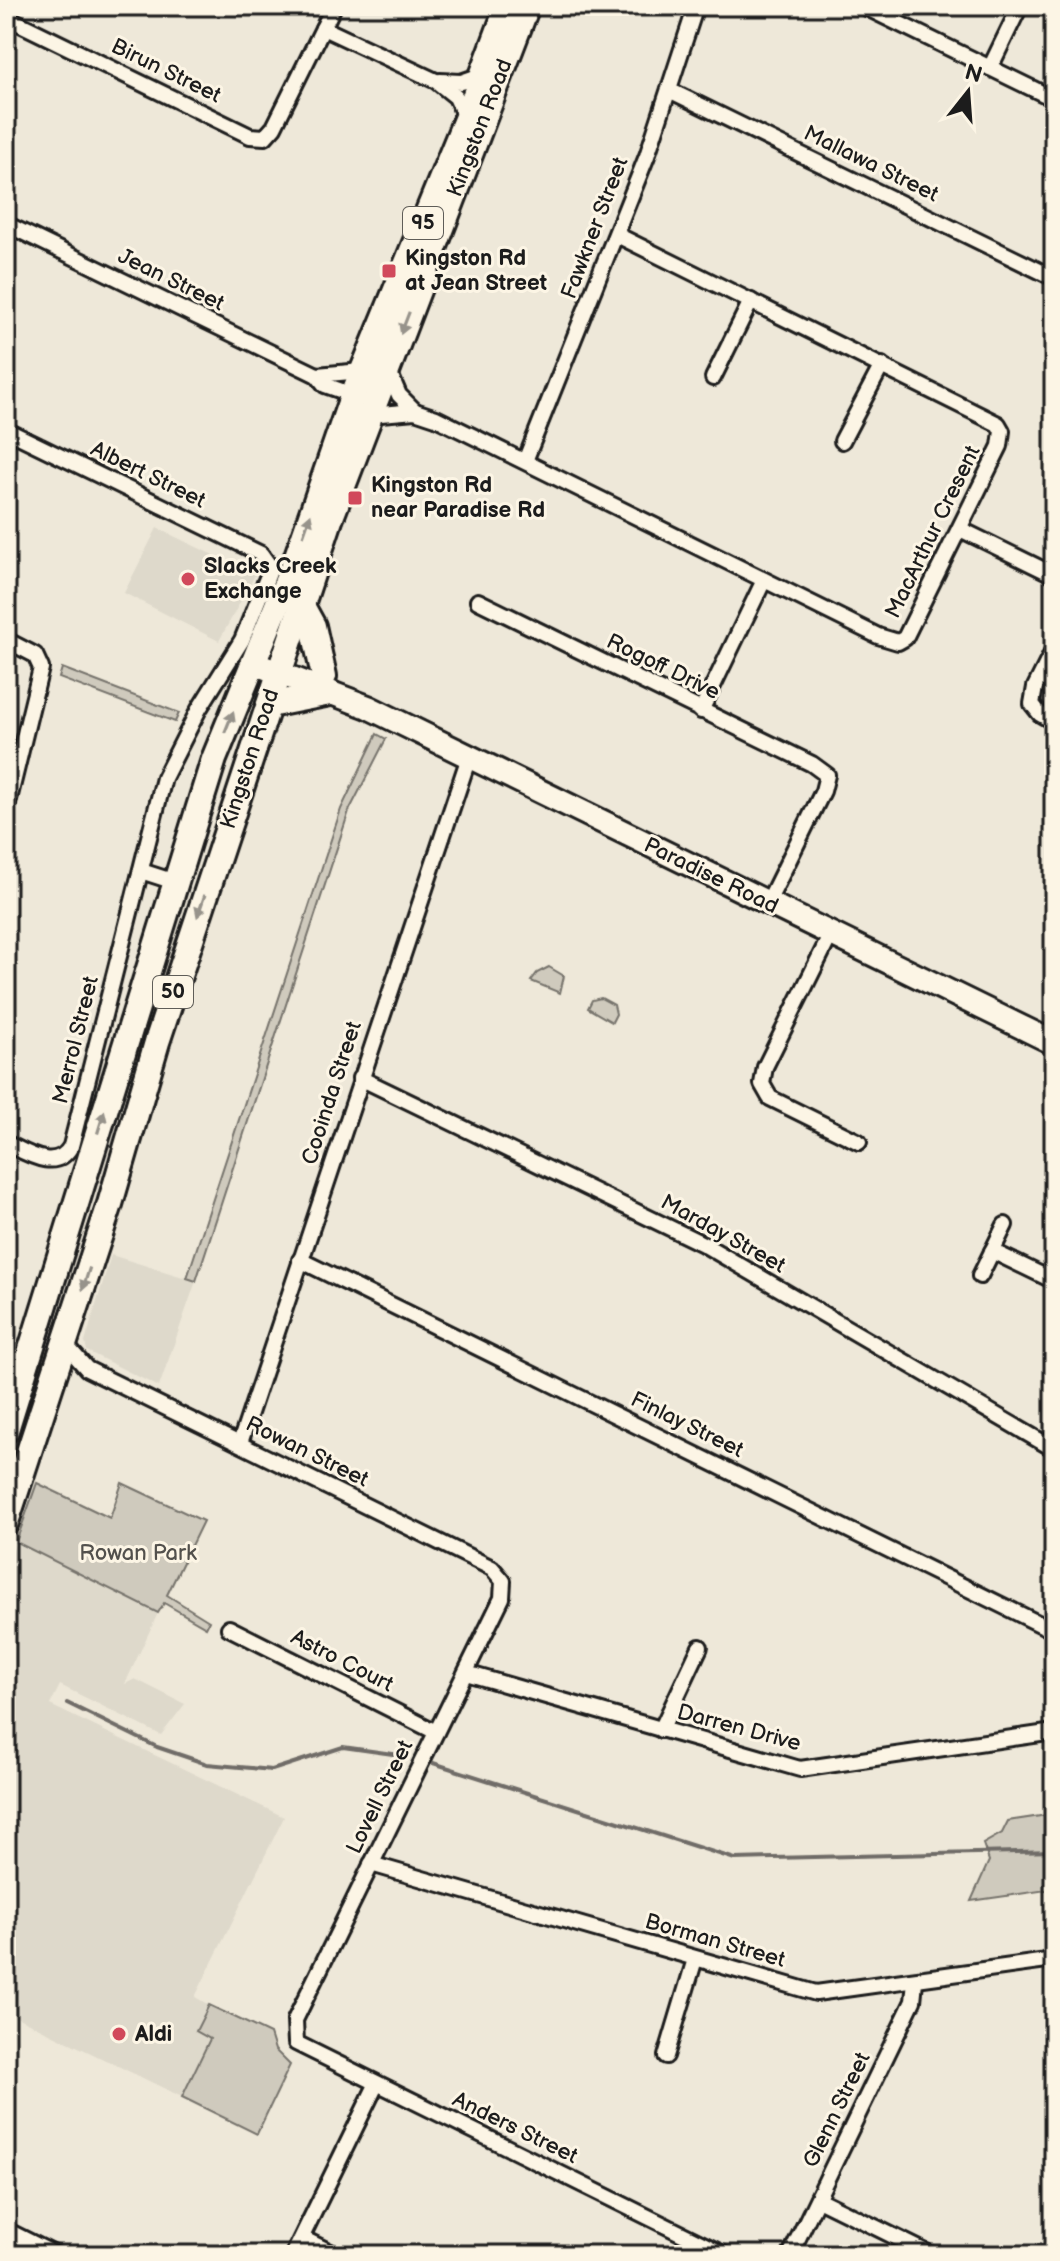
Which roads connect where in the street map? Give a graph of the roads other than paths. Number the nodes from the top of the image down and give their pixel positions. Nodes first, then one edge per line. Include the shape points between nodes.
1 (334, 6) edge
2 (508, 6) edge
3 (527, 6) edge
4 (696, 6) edge
5 (863, 6) edge
6 (1020, 6) edge
7 (6, 17) edge
8 (323, 28) junction
9 (990, 68) junction
10 (484, 74) junction
11 (436, 81) junction
12 (669, 90) junction
13 (1054, 99) edge
14 (466, 119) junction
15 (6, 224) edge
16 (617, 235) junction
17 (1054, 278) edge
18 (751, 301) junction
19 (882, 365) junction
20 (388, 367) junction
21 (362, 371) junction
22 (317, 375) junction
23 (713, 378) dead end
24 (352, 397) junction
25 (415, 411) junction
26 (369, 415) junction
27 (6, 430) edge
28 (842, 441) dead end
29 (525, 461) junction
30 (960, 529) junction
31 (269, 562) joint
32 (1054, 575) edge
33 (764, 580) junction
34 (478, 601) dead end
35 (302, 606) junction
36 (6, 640) edge
37 (1054, 649) edge
38 (256, 657) junction
39 (281, 666) junction
40 (327, 685) junction
41 (269, 705) junction
42 (701, 711) junction
43 (1054, 722) edge
44 (469, 757) junction
45 (6, 812) edge
46 (141, 871) junction
47 (175, 882) junction
48 (767, 904) junction
49 (831, 934) junction
50 (1054, 1043) edge
51 (360, 1078) junction
52 (859, 1142) dead end
53 (6, 1143) edge
54 (1005, 1225) dead end
55 (992, 1251) junction
56 (300, 1260) junction
57 (980, 1276) dead end
58 (1054, 1281) edge
59 (65, 1344) junction
60 (58, 1369) junction
61 (87, 1369) junction
62 (7, 1427) edge
63 (240, 1443) junction
64 (1054, 1449) edge
65 (13, 1482) edge
66 (6, 1522) edge
67 (503, 1581) joint
68 (229, 1628) dead end
69 (1054, 1631) edge
70 (700, 1647) dead end
71 (466, 1673) junction
72 (661, 1730) junction
73 (436, 1732) junction
74 (1054, 1732) edge
75 (371, 1864) junction
76 (695, 1959) junction
77 (1054, 1960) edge
78 (915, 1981) junction
79 (293, 2033) joint
80 (666, 2056) dead end
81 (376, 2085) junction
82 (818, 2199) junction
83 (6, 2230) edge
84 (302, 2238) junction
85 (56, 2255) edge
86 (293, 2255) edge
87 (336, 2255) edge
88 (725, 2255) edge
89 (790, 2255) edge
90 (932, 2255) edge

1 - 8 street
2 - 10 main road, Kingston Road / 95
3 -> 20 main road, Kingston Road / 95
4 - 12 street, Fawkner Street
5 - 9 street
6 - 9 street
7 - 8 street, Birun Street via 250,136 265,137
8 - 11 street
9 - 13 street
10 - 11 street via 461,82
10 - 14 main road, Kingston Road / 95
11 - 14 street via 456,97
12 - 16 street, Fawkner Street
12 - 17 street, Mallawa Street
14 - 21 main road, Kingston Road / 95
15 - 22 street, Jean Street
16 - 18 street, MacArthur Cresent
16 - 29 street, Fawkner Street
18 - 19 street, MacArthur Cresent
18 - 23 street
19 - 28 street
19 - 30 street, MacArthur Cresent via 980,413 1002,431 1000,446
20 - 24 street via 375,373 365,393
20 - 25 street via 399,395
20 - 26 main road, Kingston Road / 95
21 - 22 street
21 - 24 main road, Kingston Road / 95
22 - 24 street, Jean Street via 325,385
38 -> 24 main road, Kingston Road / 95
25 - 26 street, MacArthur Cresent
25 - 29 street, MacArthur Cresent
26 - 35 main road, Kingston Road / 95
27 - 31 street, Albert Street
29 - 33 street, MacArthur Cresent
30 - 32 street
30 - 33 street, MacArthur Cresent via 910,629 898,642
31 - 46 street, Merrol Street via 269,578 252,621 167,770
33 - 42 street
34 - 42 street, Rogoff Drive
35 - 39 main road, Kingston Road / 95
35 - 40 main road via 313,626
36 - 45 street via 41,662
37 - 43 street via 1032,704
38 - 39 main road, Paradise Road
47 -> 38 main road, Kingston Road / 50 via 214,759
39 - 40 main road, Paradise Road
39 - 41 main road, Kingston Road / 50
40 - 41 main road
40 - 44 main road, Paradise Road
41 -> 59 main road, Kingston Road / 50 via 157,1042
42 - 48 street, Rogoff Drive via 827,775
44 - 48 main road, Paradise Road
44 - 51 street, Cooinda Street
46 - 47 street
46 - 53 street, Merrol Street via 71,1146 52,1161
62 -> 47 main road, Kingston Road / 50
48 - 49 main road, Paradise Road
49 - 50 main road, Paradise Road
49 - 52 street via 765,1067 762,1084 770,1098
51 - 56 street, Cooinda Street
51 - 64 street, Marday Street via 703,1244
54 - 55 street
55 - 57 street
55 - 58 street
56 - 63 street, Cooinda Street
56 - 69 street, Finlay Street
59 - 60 main road, Kingston Road / 50
59 - 61 street, Rowan Street
60 - 61 street, Rowan Street
60 - 65 main road, Kingston Road / 50
61 - 63 street, Rowan Street
63 - 67 street, Rowan Street via 492,1568
65 - 66 main road, Kingston Road
67 - 71 street, Lovell Street via 502,1598
68 - 73 street, Astro Court
70 - 72 street
71 - 72 street, Darren Drive
71 - 73 street, Lovell Street
72 - 74 street, Darren Drive via 800,1769
73 - 75 street, Lovell Street
75 - 76 street, Borman Street
75 - 79 street, Lovell Street
76 - 78 street, Borman Street via 816,1993
76 - 80 street
77 - 78 street, Borman Street
78 - 82 street, Glenn Street via 913,2001
79 - 81 street, Anders Street via 308,2052
81 - 84 street
81 - 88 street, Anders Street
82 - 89 street, Glenn Street
82 - 90 street
83 - 85 street
84 - 86 street
84 - 87 street

